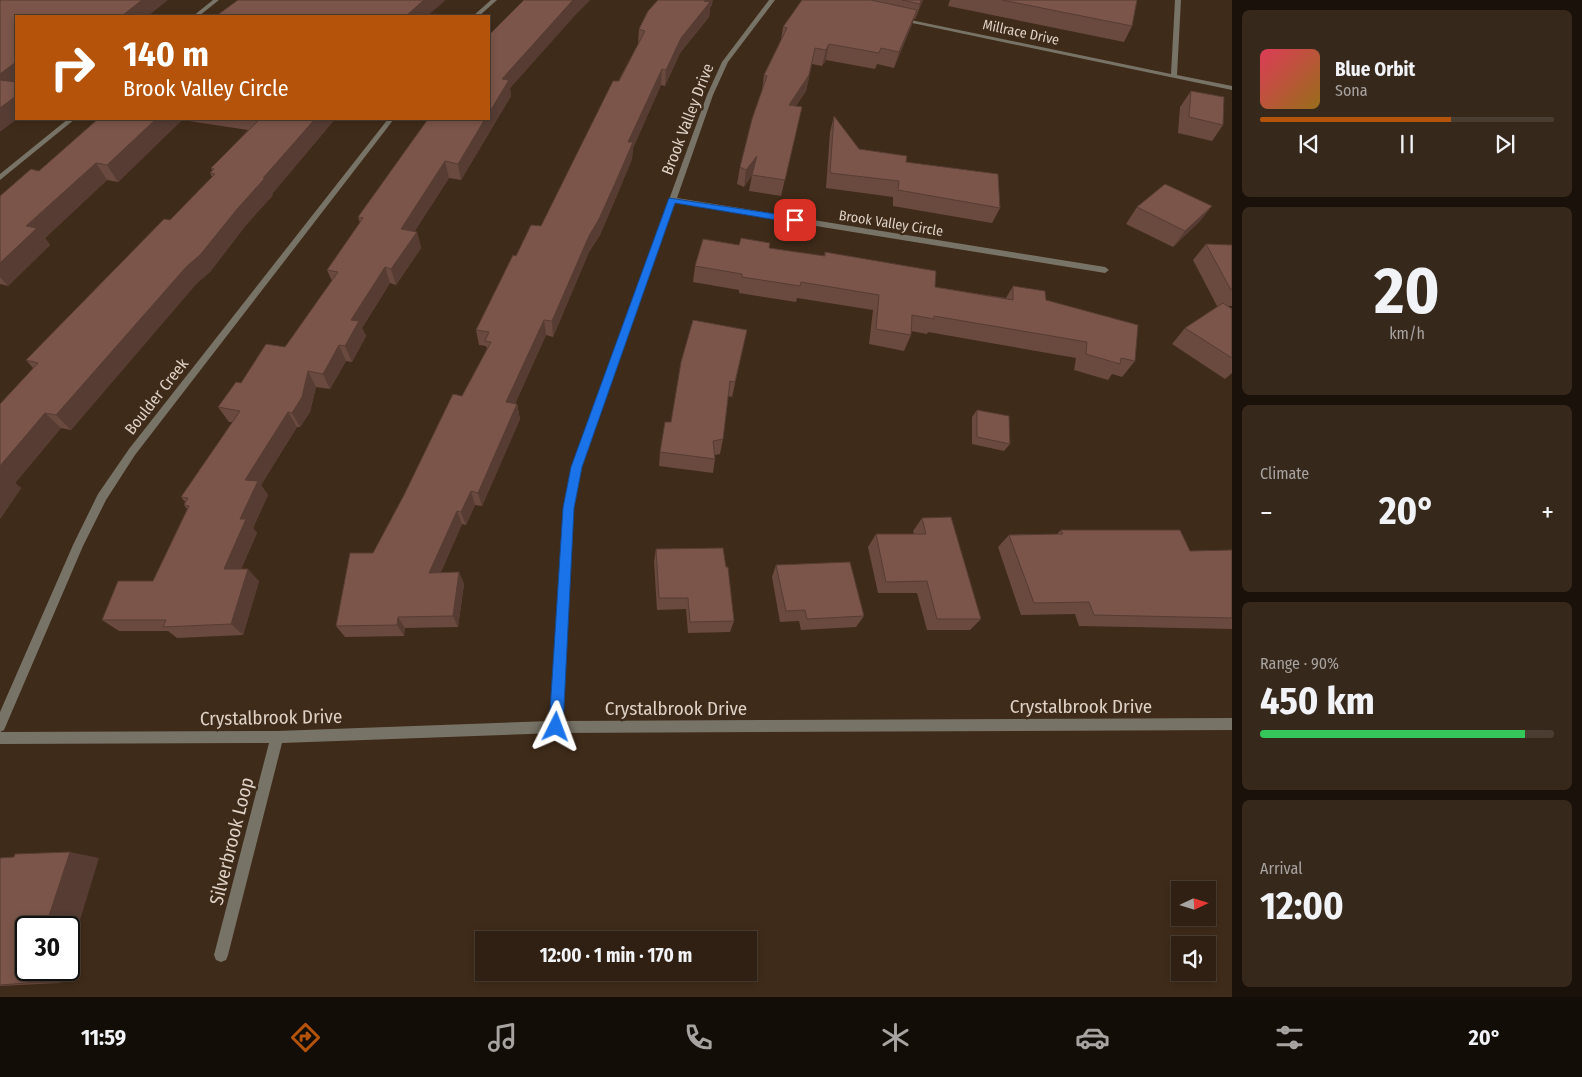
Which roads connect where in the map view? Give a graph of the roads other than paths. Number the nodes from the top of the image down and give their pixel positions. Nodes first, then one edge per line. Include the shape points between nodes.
1 (216, 0) edge
2 (494, 0) edge
3 (772, 0) edge
4 (1178, 0) edge
5 (197, 15) edge
6 (477, 15) edge
7 (892, 18) edge
8 (1174, 76) junction
9 (1232, 88) edge
10 (71, 120) edge
11 (390, 120) edge
12 (0, 178) edge
13 (672, 200) junction
14 (1105, 270) dead end
15 (1232, 724) edge
16 (0, 726) edge
17 (556, 727) junction
18 (277, 737) junction
19 (0, 738) edge
20 (221, 955) dead end

1 - 5 street
2 - 6 street
3 - 13 street, Brook Valley Drive via 725,62
4 - 8 street
7 - 8 street, Millrace Drive
8 - 9 street, Millrace Drive
10 - 12 street
11 - 16 street, Boulder Creek via 132,452 102,497
13 - 14 street, Brook Valley Circle
13 - 17 street, Brook Valley Drive via 577,467 568,508
15 - 17 street, Crystalbrook Drive
17 - 18 street, Crystalbrook Drive
18 - 19 street, Crystalbrook Drive
18 - 20 street, Silverbrook Loop

